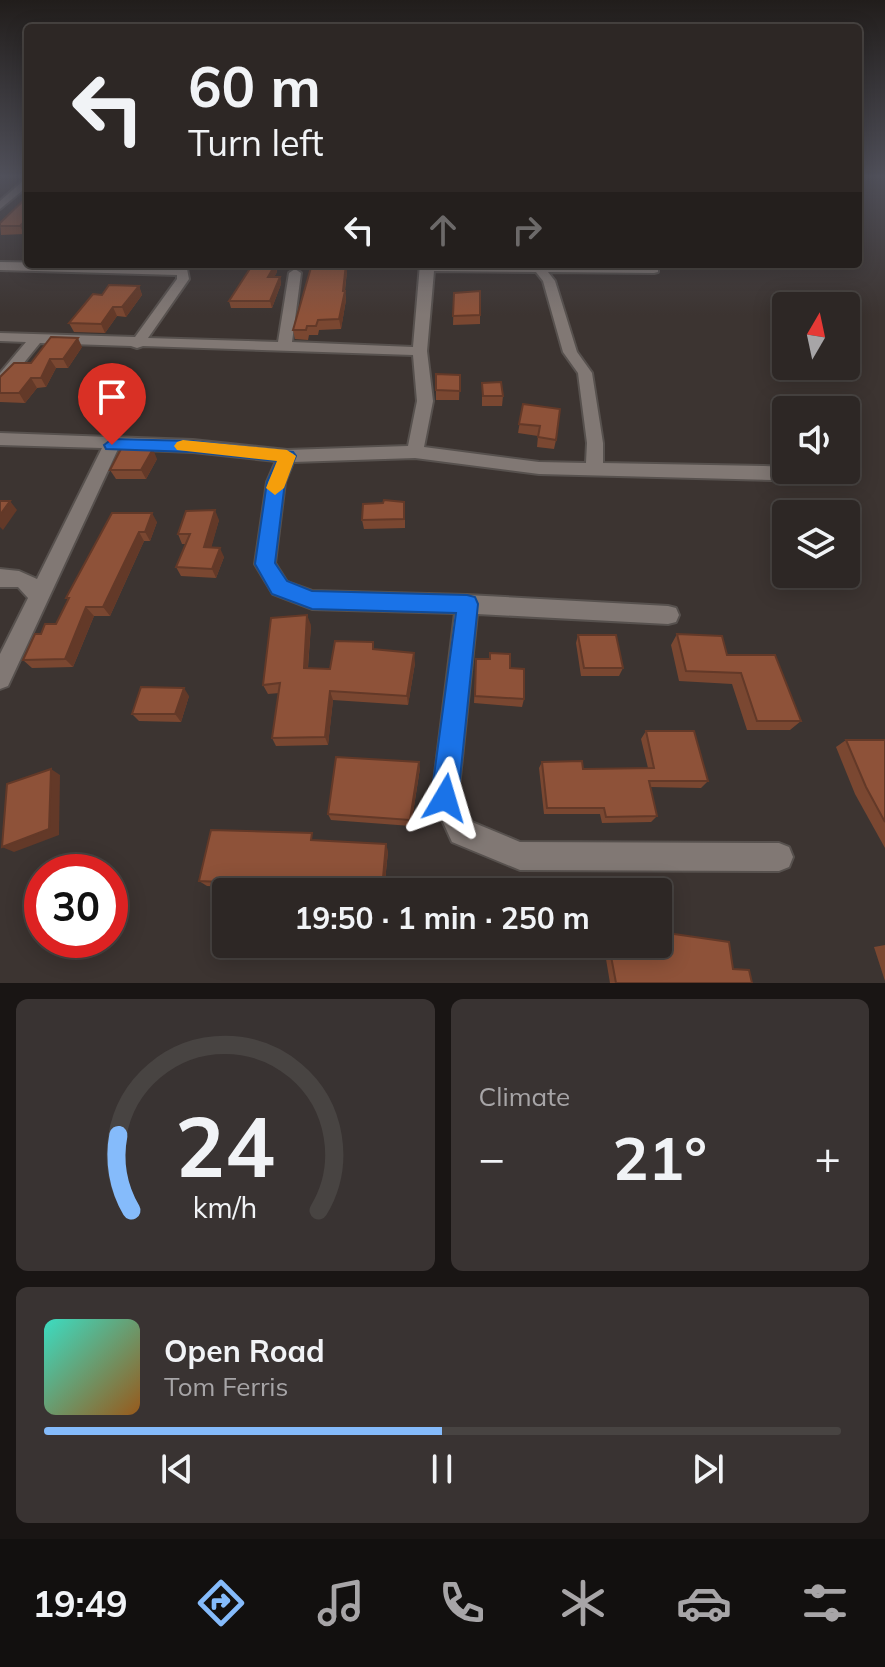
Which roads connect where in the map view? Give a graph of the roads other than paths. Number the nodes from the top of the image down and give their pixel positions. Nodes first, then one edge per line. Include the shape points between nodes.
1 (0, 266) edge
2 (24, 266) edge
3 (111, 268) edge
4 (427, 268) edge
5 (539, 268) joint
6 (654, 269) dead end
7 (295, 273) dead end
8 (0, 337) edge
9 (35, 340) junction
10 (137, 344) junction
11 (284, 348) junction
12 (420, 351) junction
13 (0, 383) edge
14 (0, 439) edge
15 (112, 445) junction
16 (415, 452) junction
17 (287, 456) junction
18 (594, 468) junction
19 (772, 474) edge
20 (0, 578) edge
21 (38, 598) junction
22 (467, 604) junction
23 (668, 615) dead end
24 (0, 678) edge
25 (779, 857) dead end

1 - 2 street
3 - 10 street via 183,272
4 - 12 street
5 - 6 street
5 - 18 street via 549,281 570,352 585,373
7 - 11 street
8 - 9 street
9 - 10 street
9 - 13 street
10 - 11 street
11 - 12 street
12 - 16 street via 425,401
14 - 15 street
15 - 17 street via 193,446
15 - 21 street
16 - 17 street
16 - 18 street via 539,468
17 - 22 street via 276,482 265,564 280,588 312,600
18 - 19 street
20 - 21 street via 21,578 32,584
21 - 24 street
22 - 23 street
22 - 25 street via 445,798 462,832 520,856

